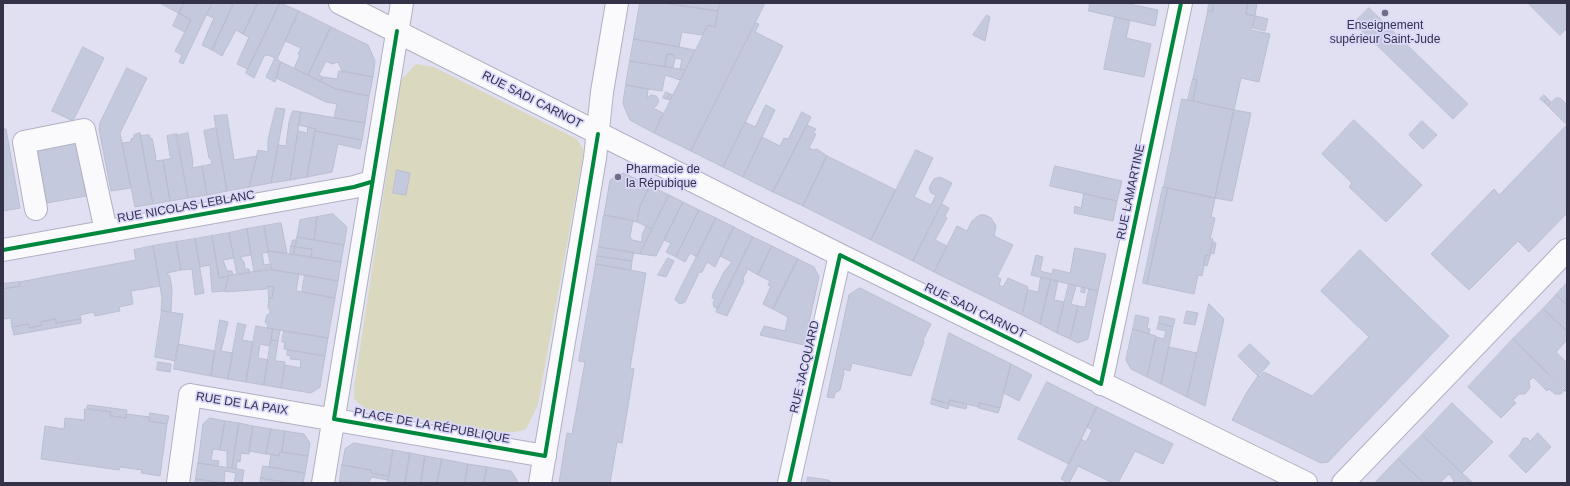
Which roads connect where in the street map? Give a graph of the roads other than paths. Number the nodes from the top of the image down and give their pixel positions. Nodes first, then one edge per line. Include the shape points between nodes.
1 (340, 3) edge
2 (402, 3) edge
3 (617, 3) edge
4 (1181, 3) edge
5 (397, 31) junction
6 (598, 134) junction
7 (371, 182) junction
8 (36, 209) dead end
9 (106, 231) junction
10 (3, 250) edge
11 (1567, 250) edge
12 (840, 255) junction
13 (1101, 384) junction
14 (334, 419) junction
15 (545, 456) junction
16 (178, 483) edge
17 (323, 483) edge
18 (540, 483) edge
19 (789, 483) edge
20 (1306, 483) edge
21 (1343, 483) edge

1 - 5 street, RUE SADI CARNOT
2 - 5 street
3 - 6 street via 602,92
4 - 13 street, RUE LAMARTINE
5 - 6 street, RUE SADI CARNOT
5 - 7 street
6 - 12 street, RUE SADI CARNOT
6 - 15 street
7 - 9 street, RUE NICOLAS LEBLANC
7 - 14 street
8 - 9 street via 24,142 84,130
9 - 10 street, RUE NICOLAS LEBLANC
11 - 21 street
12 - 13 street, RUE SADI CARNOT
12 - 19 street, RUE JACQUARD
13 - 20 street, RUE SADI CARNOT
14 - 15 street, PLACE DE LA RÉPUBLIQUE
14 - 16 street, RUE DE LA PAIX via 190,395
14 - 17 street
15 - 18 street

